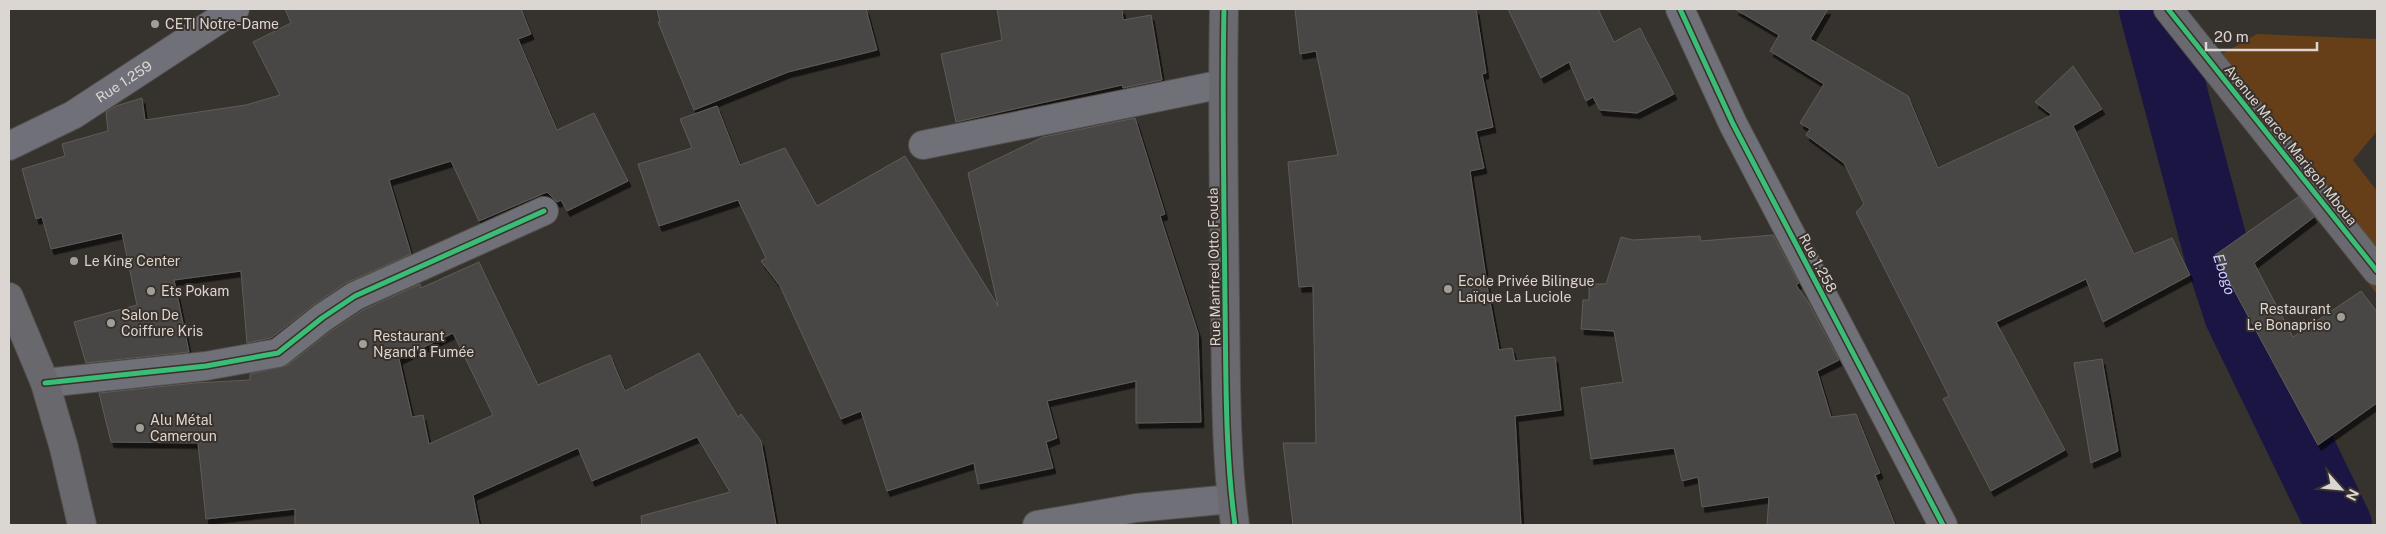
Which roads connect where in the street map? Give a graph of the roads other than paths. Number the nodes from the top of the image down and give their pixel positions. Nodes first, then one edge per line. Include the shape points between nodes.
1 (235, 9) edge
2 (1224, 9) edge
3 (1680, 9) edge
4 (2168, 9) edge
5 (1223, 84) junction
6 (924, 145) dead end
7 (9, 146) edge
8 (544, 211) dead end
9 (2377, 271) edge
10 (9, 297) edge
11 (45, 383) junction
12 (1231, 499) junction
13 (82, 525) edge
14 (1037, 525) edge
15 (1235, 525) edge
16 (1943, 525) edge

1 - 7 street, Rue 1.259 via 73,115
2 - 5 street, Rue Manfred Otto Fouda
3 - 16 street, Rue 1.258 via 1733,124
4 - 9 street, Avenue Marcel Marigoh Mboua
5 - 6 street
5 - 12 street, Rue Manfred Otto Fouda
8 - 11 street via 355,296 278,353 206,366
10 - 11 main road
11 - 13 main road
12 - 14 street via 1136,508
12 - 15 street, Rue Manfred Otto Fouda

